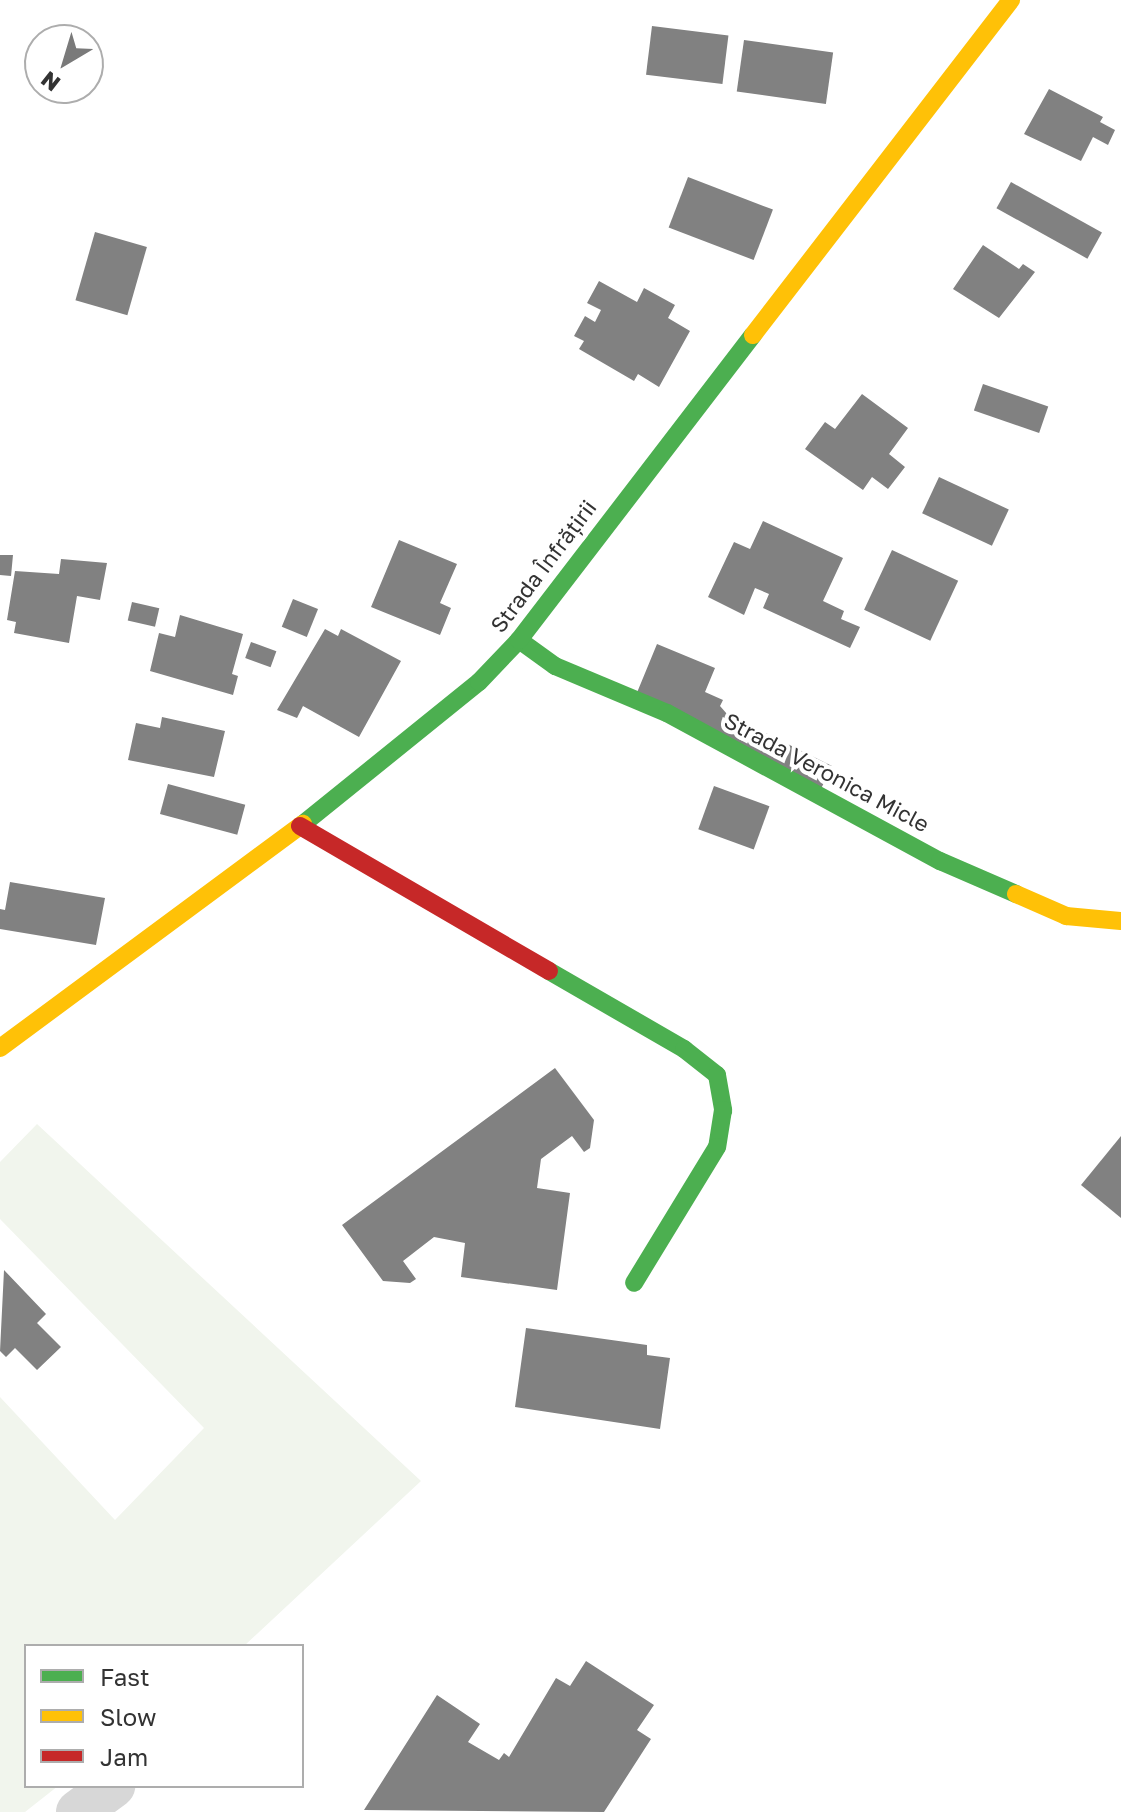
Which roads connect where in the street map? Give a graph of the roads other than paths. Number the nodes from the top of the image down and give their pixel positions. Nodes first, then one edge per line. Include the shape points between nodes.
1 (1011, 0) edge
2 (519, 640) junction
3 (300, 826) junction
4 (1121, 921) edge
5 (0, 1048) edge
6 (634, 1283) dead end
7 (110, 1788) edge
8 (78, 1812) edge

1 - 2 main road, Strada Înfrățirii
2 - 3 main road, Strada Înfrățirii via 479,682
2 - 4 main road, Strada Veronica Micle via 555,666 667,713 940,861 1066,916
3 - 5 main road, Strada Înfrățirii
3 - 6 main road via 684,1049 717,1075 723,1110 717,1147
7 - 8 street

